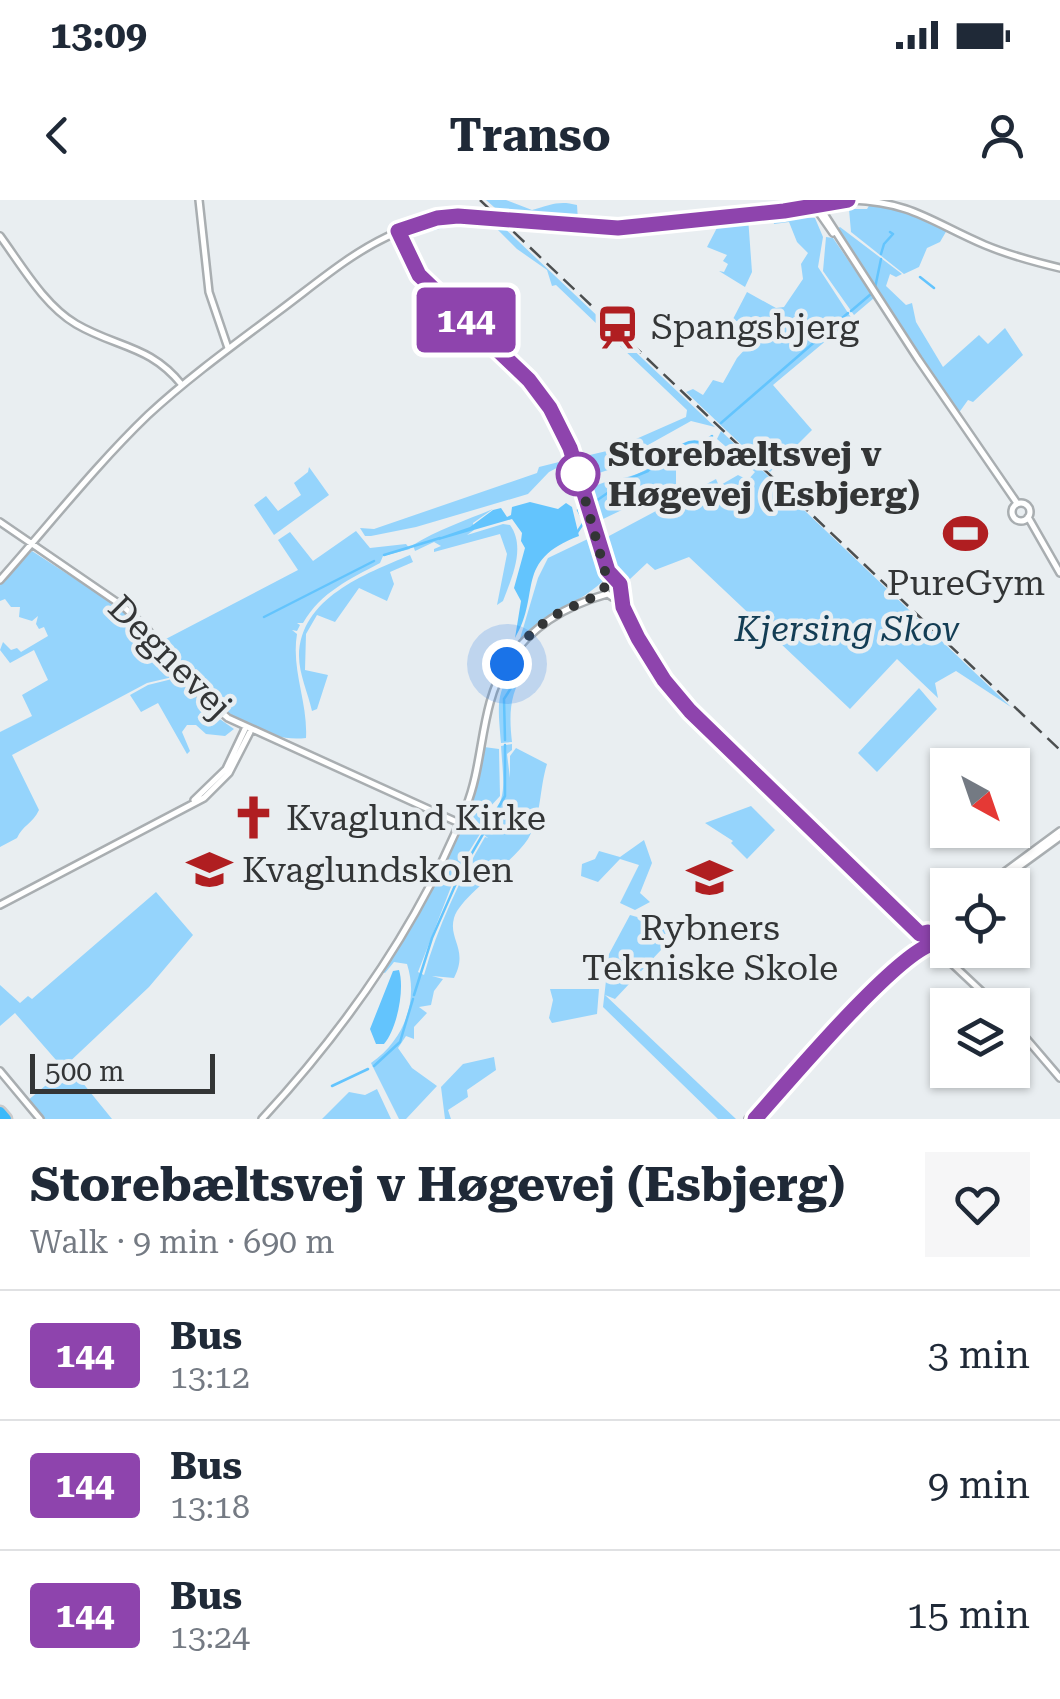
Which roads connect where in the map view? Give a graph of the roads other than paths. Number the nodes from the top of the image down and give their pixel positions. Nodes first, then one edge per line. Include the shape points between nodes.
1 (199, 200) edge
2 (852, 200) edge
3 (816, 205) edge
4 (398, 231) junction
5 (0, 236) edge
6 (844, 248) junction
7 (1060, 268) edge
8 (228, 349) junction
9 (182, 384) junction
10 (1016, 505) junction
11 (1025, 519) junction
12 (0, 522) edge
13 (32, 543) junction
14 (1060, 572) edge
15 (0, 580) edge
16 (611, 581) junction
17 (606, 592) junction
18 (617, 595) junction
19 (248, 730) junction
20 (459, 823) junction
21 (1060, 834) edge
22 (1013, 868) edge
23 (0, 905) edge
24 (928, 936) junction
25 (921, 944) junction
26 (979, 988) edge
27 (1030, 1043) edge
28 (0, 1070) edge
29 (1060, 1078) edge
30 (40, 1119) edge
31 (262, 1119) edge
32 (752, 1119) edge

1 - 8 street via 209,292
2 - 3 street
2 - 7 street via 908,208 984,244
3 - 4 street, bridge via 618,228 489,217 437,218
3 - 6 street
3 - 6 street
4 - 8 street via 358,252
4 - 16 street via 417,273 544,398 562,431
5 - 9 street via 60,312 160,360
6 - 10 street
8 - 9 street
9 - 13 street
10 - 11 street via 1014,516
10 - 11 street via 1027,506
11 - 14 street
12 - 13 street, Degnevej
13 - 15 street
13 - 19 street, Degnevej via 124,606 206,702
16 - 17 street
16 - 18 street via 620,584
17 - 18 street
17 - 20 street via 538,628 502,670
18 - 24 street via 652,661 690,711
19 - 20 street, Degnevej
19 - 23 street via 220,776 184,808
20 - 31 street via 378,973
21 - 22 street
24 - 25 street
24 - 25 street
24 - 26 street
25 - 32 street
27 - 29 street
28 - 30 street

